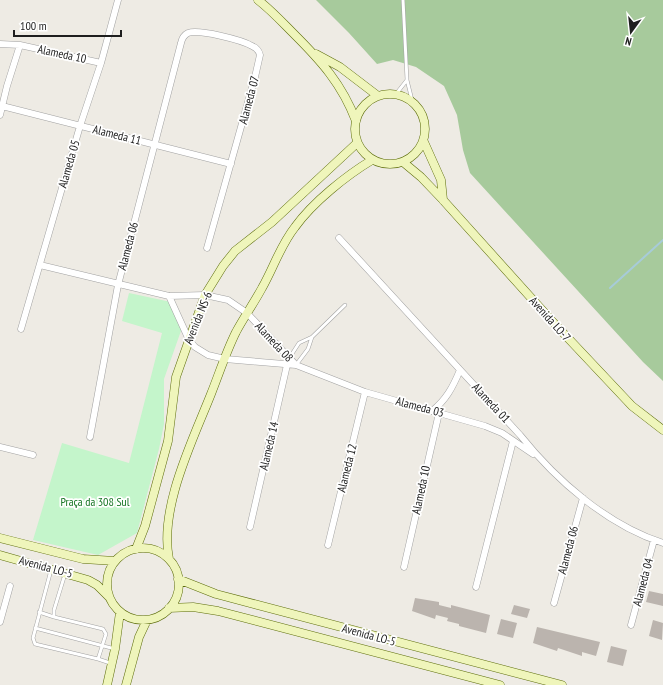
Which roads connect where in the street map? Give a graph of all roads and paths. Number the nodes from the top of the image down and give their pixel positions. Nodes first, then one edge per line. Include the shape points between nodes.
1 (118, 0) edge
2 (258, 0) edge
3 (403, 0) edge
4 (0, 44) edge
5 (20, 45) junction
6 (315, 54) junction
7 (177, 58) joint
8 (101, 63) junction
9 (407, 80) junction
10 (3, 86) edge
11 (396, 94) junction
12 (378, 96) junction
13 (412, 100) junction
14 (2, 106) junction
15 (0, 115) edge
16 (356, 120) junction
17 (80, 126) junction
18 (424, 142) junction
19 (358, 143) junction
20 (155, 144) junction
21 (372, 160) junction
22 (403, 162) junction
23 (231, 164) junction
24 (443, 200) junction
25 (339, 238) dead end
26 (207, 248) dead end
27 (40, 265) junction
28 (118, 285) junction
29 (205, 295) junction
30 (169, 296) junction
31 (345, 305) dead end
32 (247, 313) junction
33 (21, 329) dead end
34 (312, 337) junction
35 (189, 340) junction
36 (290, 357) junction
37 (225, 359) junction
38 (287, 365) junction
39 (296, 365) junction
40 (460, 370) junction
41 (365, 392) junction
42 (432, 411) junction
43 (438, 413) junction
44 (663, 430) edge
45 (90, 437) dead end
46 (513, 441) junction
47 (0, 447) edge
48 (32, 455) dead end
49 (539, 458) junction
50 (583, 498) junction
51 (250, 527) dead end
52 (0, 538) edge
53 (654, 540) junction
54 (663, 543) edge
55 (328, 545) dead end
56 (136, 549) junction
57 (0, 555) edge
58 (168, 559) junction
59 (115, 561) junction
60 (404, 567) dead end
61 (51, 569) junction
62 (65, 572) junction
63 (178, 579) junction
64 (10, 586) dead end
65 (476, 587) dead end
66 (0, 591) edge
67 (8, 593) junction
68 (109, 597) junction
69 (554, 603) dead end
70 (169, 608) junction
71 (39, 612) junction
72 (120, 612) junction
73 (54, 617) junction
74 (147, 620) junction
75 (0, 622) edge
76 (631, 625) dead end
77 (35, 628) junction
78 (102, 646) junction
79 (115, 649) junction
80 (98, 659) junction
81 (112, 663) junction
82 (106, 685) edge
83 (126, 685) edge
84 (500, 685) edge
85 (562, 685) edge

1 - 8 street, Alameda 05
2 - 6 street
3 - 9 lane
4 - 5 street, Alameda 10
5 - 8 street, Alameda 10
5 - 10 street
6 - 12 street via 340,67
6 - 16 street via 343,91
7 - 20 street, Alameda 06
7 - 23 street, Alameda 07 via 183,37 190,32 243,42 259,51 255,77
8 - 17 street, Alameda 05
9 - 11 lane
9 - 13 lane
10 - 14 street
11 - 12 street
11 - 13 street
12 - 16 street via 364,105
13 - 18 street via 425,119
14 - 15 street
14 - 17 street, Alameda 11
16 - 19 street via 355,132
17 - 20 street, Alameda 11
17 - 27 street, Alameda 05
18 - 22 street via 415,154
18 - 24 street via 441,180
19 - 21 street
19 - 29 street, Avenida NS-6 via 272,222 235,251 222,266
20 - 23 street, Alameda 11
20 - 28 street, Alameda 06
21 - 22 street via 387,164
21 - 32 street via 348,174 295,226
22 - 24 street, Avenida LO-7
23 - 26 street, Alameda 07
24 - 44 street, Avenida LO-7 via 602,376 632,406
25 - 40 street, Alameda 01
27 - 28 street, Alameda 08
27 - 33 street, Alameda 05
28 - 30 street, Alameda 08
28 - 45 street, Alameda 06
29 - 30 street, Alameda 08
29 - 32 street, Alameda 08 via 228,300
29 - 35 street, Avenida NS-6
30 - 35 street, Alameda 08
31 - 34 lane
32 - 36 street, Alameda 08
32 - 37 street via 228,348
34 - 36 lane via 299,343
34 - 39 lane via 308,349
35 - 37 street, Alameda 08 via 201,352
35 - 56 street, Avenida NS-6 via 174,385 168,441 145,526
36 - 39 street, Alameda 08
37 - 38 street, Alameda 08
37 - 58 street via 189,448 168,518
38 - 39 street, Alameda 08
38 - 51 street, Alameda 14
39 - 41 street, Alameda 03
40 - 42 street via 446,398
40 - 49 street, Alameda 01
41 - 42 street, Alameda 03
41 - 55 street, Alameda 12
42 - 43 street, Alameda 03
43 - 46 street, Alameda 03 via 485,426
43 - 60 street, Alameda 10
46 - 49 street, Alameda 03
46 - 65 street
47 - 48 street
49 - 50 street, Alameda 01
50 - 53 street, Alameda 01 via 617,521
50 - 69 street, Alameda 06
52 - 59 street, Avenida LO-5 via 83,559
53 - 54 street, Alameda 01
53 - 76 street, Alameda 04
56 - 58 street via 148,548
56 - 59 street via 124,553
57 - 61 street, Avenida LO-5
58 - 63 street via 175,568
59 - 68 street via 108,572 106,584
61 - 62 street, Avenida LO-5
61 - 71 lane
62 - 68 street, Avenida LO-5 via 97,585
62 - 73 lane
63 - 70 street via 177,594
63 - 85 street, Avenida LO-5 via 223,596
64 - 67 street
66 - 67 street
67 - 75 street
68 - 72 street
70 - 74 street via 159,616
70 - 84 street, Avenida LO-5 via 218,611
71 - 73 lane
71 - 77 lane
72 - 74 street via 128,617
72 - 79 street
73 - 78 lane via 102,630 106,634
74 - 83 street via 139,637
77 - 78 lane
77 - 80 lane via 33,638 36,644
78 - 79 lane
78 - 80 lane
79 - 81 street
80 - 81 lane
81 - 82 street

